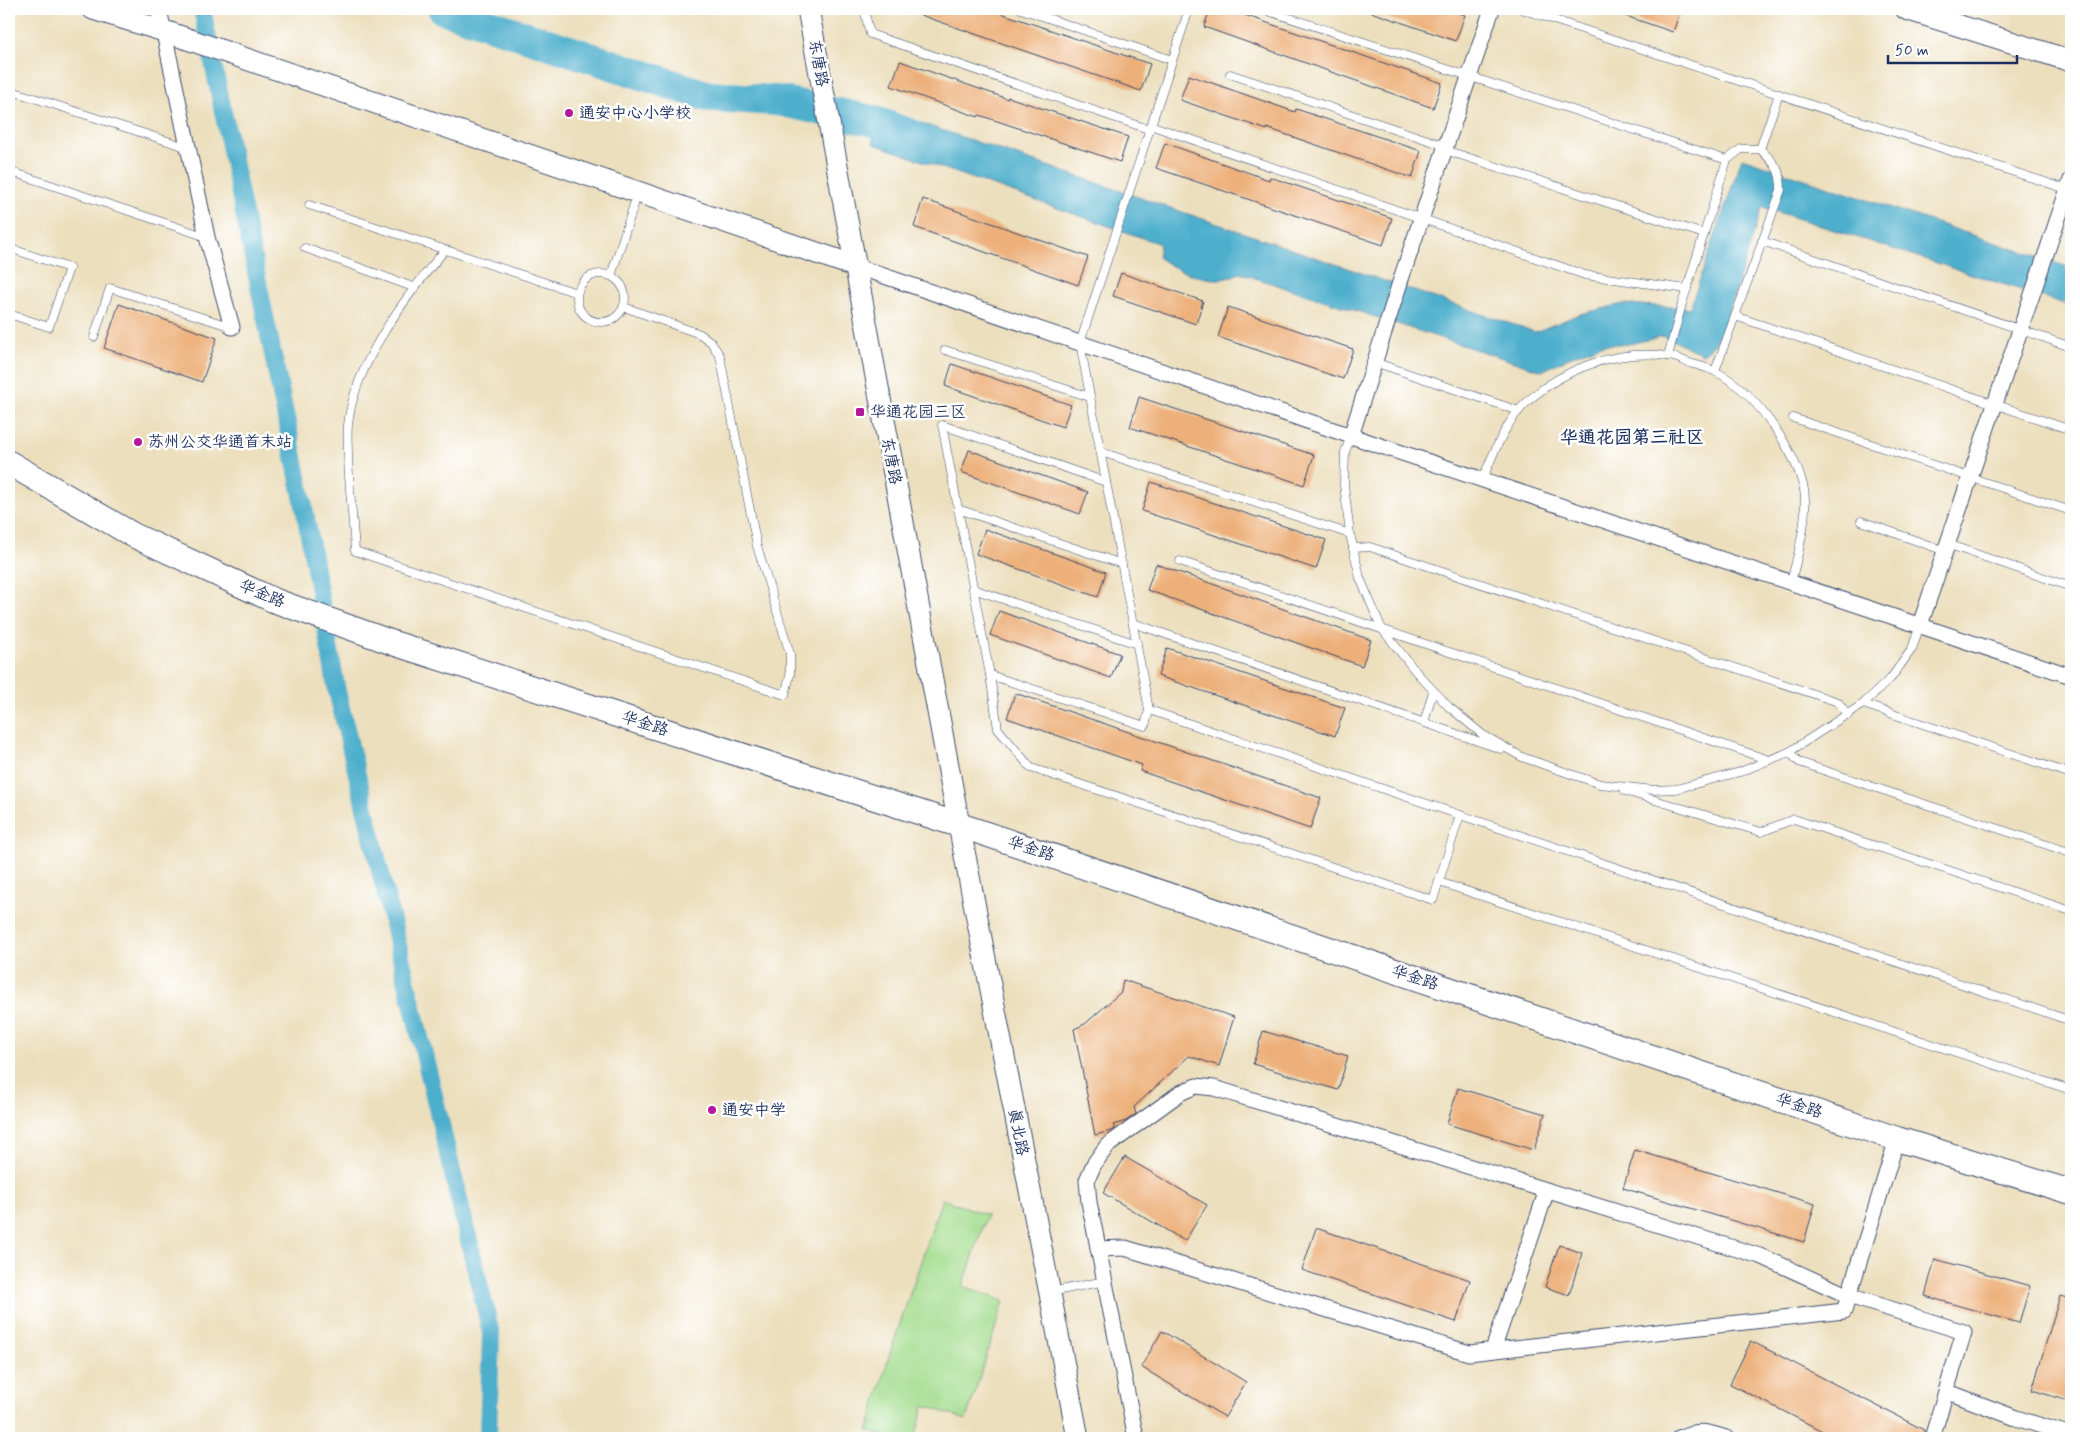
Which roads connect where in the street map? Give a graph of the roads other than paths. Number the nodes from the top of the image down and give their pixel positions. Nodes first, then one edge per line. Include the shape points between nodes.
1 (93, 9) edge
2 (159, 9) edge
3 (808, 9) edge
4 (864, 9) edge
5 (1021, 9) edge
6 (1189, 9) edge
7 (1262, 9) edge
8 (1492, 9) edge
9 (1521, 9) edge
10 (1906, 9) edge
11 (164, 31) junction
12 (1172, 60) junction
13 (2071, 61) edge
14 (1230, 74) dead end
15 (1469, 77) junction
16 (9, 90) edge
17 (1779, 94) junction
18 (1149, 127) junction
19 (189, 148) junction
20 (1445, 148) junction
21 (1760, 149) junction
22 (1728, 160) junction
23 (9, 171) edge
24 (2070, 187) edge
25 (638, 192) junction
26 (309, 205) dead end
27 (1421, 218) junction
28 (1704, 234) junction
29 (207, 237) junction
30 (1762, 241) junction
31 (9, 248) edge
32 (305, 248) dead end
33 (445, 250) junction
34 (854, 266) junction
35 (612, 276) junction
36 (413, 287) junction
37 (1687, 289) junction
38 (577, 293) junction
39 (624, 307) junction
40 (9, 314) edge
41 (1735, 316) junction
42 (2022, 323) junction
43 (232, 327) joint
44 (94, 337) dead end
45 (1080, 343) junction
46 (2071, 346) edge
47 (945, 350) dead end
48 (1668, 356) junction
49 (1374, 362) junction
50 (1715, 371) junction
51 (1090, 397) junction
52 (1995, 404) junction
53 (1520, 411) junction
54 (1792, 418) dead end
55 (2071, 430) edge
56 (1351, 436) junction
57 (1101, 452) junction
58 (9, 463) edge
59 (1970, 477) junction
60 (1482, 480) junction
61 (1106, 482) junction
62 (958, 509) junction
63 (2071, 512) edge
64 (1861, 521) dead end
65 (1350, 534) junction
66 (1353, 548) junction
67 (1946, 548) junction
68 (1180, 561) dead end
69 (1122, 564) junction
70 (1791, 582) junction
71 (2071, 587) edge
72 (973, 589) junction
73 (1133, 623) junction
74 (1920, 625) junction
75 (1382, 629) junction
76 (1137, 644) junction
77 (990, 675) junction
78 (2071, 676) edge
79 (1433, 690) junction
80 (1863, 704) junction
81 (1149, 710) junction
82 (1848, 715) junction
83 (1424, 723) junction
84 (1789, 752) junction
85 (1522, 756) junction
86 (1769, 760) junction
87 (2071, 774) edge
88 (1600, 784) junction
89 (1676, 789) junction
90 (1671, 804) junction
91 (1460, 815) junction
92 (959, 825) junction
93 (2071, 853) edge
94 (1439, 882) junction
95 (2071, 912) edge
96 (2071, 1021) edge
97 (2071, 1090) edge
98 (1897, 1139) junction
99 (1547, 1190) junction
100 (2071, 1192) edge
101 (1098, 1249) junction
102 (1105, 1281) junction
103 (1049, 1292) junction
104 (1849, 1296) junction
105 (1493, 1350) junction
106 (1948, 1392) junction
107 (2071, 1435) edge
108 (1076, 1438) edge
109 (1136, 1438) edge
110 (1679, 1438) edge
111 (1726, 1438) edge
112 (1932, 1438) edge

1 - 11 street
2 - 11 street
3 - 34 street, 东唐路
4 - 18 lane via 870,34
5 - 12 lane
6 - 12 lane
7 - 15 lane
8 - 15 street
9 - 17 lane
10 - 13 street
11 - 19 street
11 - 25 street
12 - 18 lane
14 - 20 lane
15 - 20 street
15 - 22 lane
16 - 19 lane
17 - 21 lane
17 - 24 lane
18 - 27 lane
18 - 45 lane
19 - 29 street
20 - 27 street
20 - 28 lane
21 - 22 lane via 1741,149
21 - 30 lane via 1778,166 1781,177 1781,190
22 - 28 lane
23 - 29 lane
24 - 42 street
25 - 34 street
25 - 35 lane
26 - 33 lane
27 - 37 lane via 1585,275
27 - 49 street
28 - 37 lane
29 - 43 street
30 - 41 lane
30 - 42 lane
31 - 40 lane via 69,268 49,327
32 - 36 lane
33 - 36 lane
33 - 38 lane
34 - 45 street
34 - 92 street, 东唐路
35 - 38 lane via 593,275 586,279
35 - 39 lane via 623,288 626,296
36 - 39 lane via 372,353 355,392 348,425 356,551 785,695 790,675 790,654 757,546 720,356 711,342 700,334
37 - 48 lane
38 - 39 lane via 578,308 590,320 605,323 613,320
41 - 50 lane
41 - 52 lane
42 - 46 lane
42 - 52 street
43 - 44 lane via 110,288
45 - 51 lane
45 - 56 street
47 - 51 lane
48 - 50 lane
48 - 53 lane via 1628,356 1591,364 1557,379
49 - 53 lane
49 - 56 street
50 - 70 lane via 1741,390 1771,421 1790,453 1803,486 1804,519
51 - 57 lane
52 - 55 lane
52 - 59 street
53 - 60 lane via 1507,427
54 - 59 lane
56 - 60 street
56 - 65 lane via 1345,452 1344,485
57 - 61 lane
57 - 65 lane
58 - 92 main road, 华金路 via 133,536 284,604 364,633
59 - 63 lane
59 - 67 street
60 - 70 street
61 - 62 lane via 942,425
61 - 69 lane
62 - 69 lane
62 - 72 lane
64 - 67 lane
65 - 66 lane
66 - 75 lane via 1360,578
66 - 82 lane via 1370,547 1838,702
67 - 71 lane
67 - 74 street
68 - 75 lane
69 - 73 lane
70 - 74 street
72 - 76 lane
72 - 77 lane
73 - 76 lane
73 - 83 lane
74 - 78 street
74 - 80 lane via 1912,649 1891,678
75 - 79 lane
75 - 86 lane
76 - 81 lane
77 - 81 lane via 1145,726
77 - 94 lane via 998,730 1031,768 1433,900
79 - 83 lane
79 - 85 lane via 1483,735
80 - 82 lane
80 - 87 lane
81 - 91 lane
82 - 84 lane
83 - 85 lane
84 - 86 lane
84 - 93 lane via 1799,762
85 - 88 lane
86 - 89 lane via 1740,772
88 - 89 lane via 1653,790
88 - 90 lane
89 - 90 lane
90 - 95 lane via 1761,832 1794,819
91 - 94 lane
91 - 96 lane
92 - 98 main road, 华金路
92 - 103 street, 真北路
94 - 97 lane
98 - 100 main road, 华金路
98 - 104 street
99 - 101 street via 1214,1088 1196,1086 1180,1093 1107,1146 1094,1164 1087,1180
99 - 104 street via 1763,1257
99 - 105 street
101 - 102 street
101 - 105 street via 1125,1248 1469,1353
102 - 103 lane
102 - 109 street
103 - 108 street, 真北路
104 - 105 street via 1844,1311
104 - 106 street via 1964,1332
106 - 107 street
106 - 112 street
110 - 111 street via 1691,1432 1708,1432

